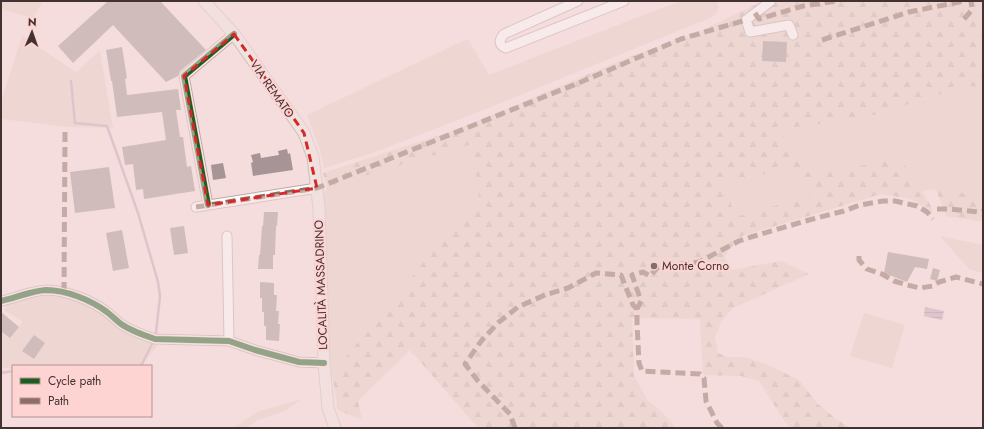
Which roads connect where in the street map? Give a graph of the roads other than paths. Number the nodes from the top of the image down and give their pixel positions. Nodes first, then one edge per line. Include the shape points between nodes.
1 (204, 1) edge
2 (578, 1) edge
3 (624, 1) edge
4 (771, 1) edge
5 (234, 34) junction
6 (793, 35) dead end
7 (317, 188) junction
8 (208, 205) junction
9 (196, 207) dead end
10 (227, 236) dead end
11 (1, 301) edge
12 (229, 341) junction
13 (324, 362) junction
14 (335, 428) edge

1 - 5 main road, VIA REMATO
2 - 3 street via 504,34 500,38 500,43 506,48
4 - 6 street via 746,20 750,32 789,25
5 - 7 main road, VIA REMATO via 304,133 313,158
5 - 8 street via 184,76
7 - 8 street
7 - 13 main road, LOCALITÀ MASSADRINO
8 - 9 street
10 - 12 street
11 - 12 street via 29,292 64,292 94,304 121,324 144,336 155,339
12 - 13 street via 299,362
13 - 14 main road, LOCALITÀ MASSADRINO via 328,408

